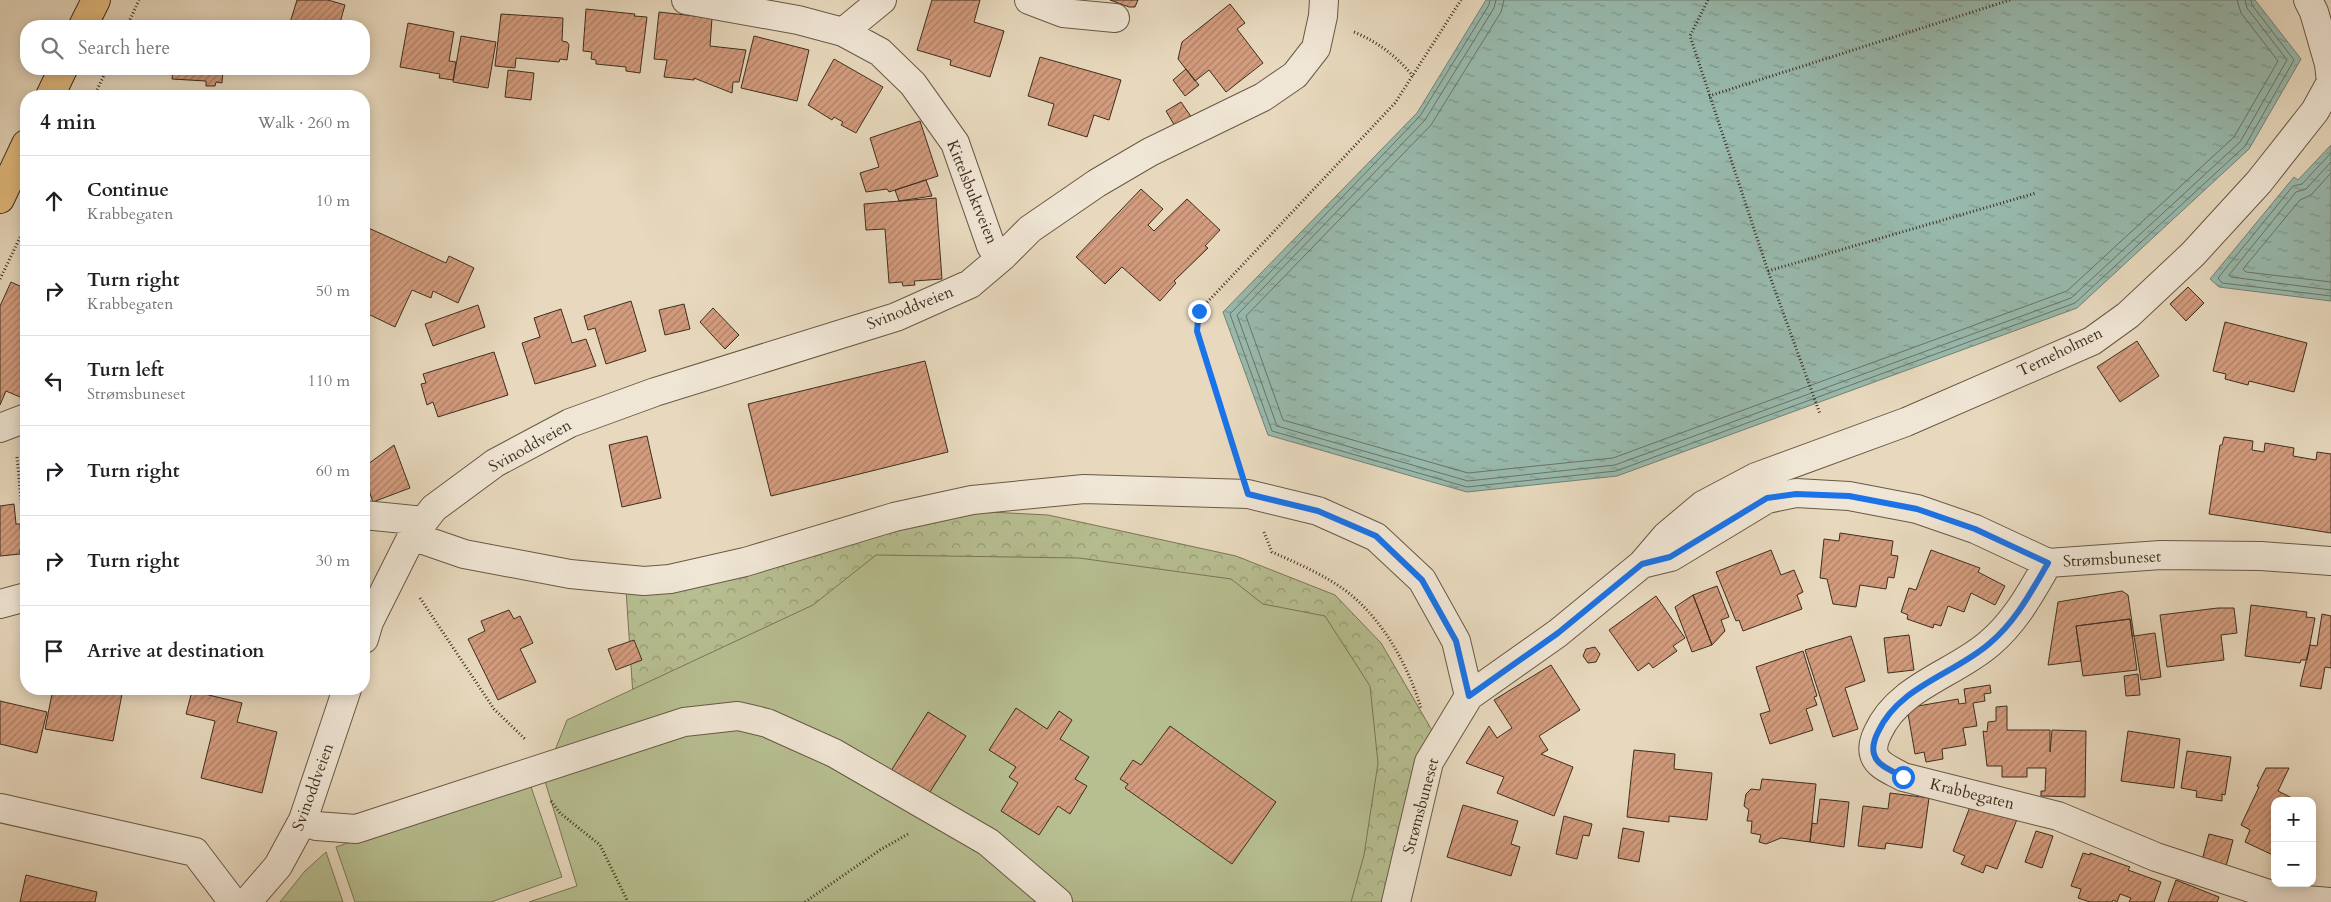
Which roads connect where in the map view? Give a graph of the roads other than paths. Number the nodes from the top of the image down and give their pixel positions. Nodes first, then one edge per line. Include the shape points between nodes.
1 (96, 0) edge
2 (686, 0) edge
3 (882, 0) edge
4 (1029, 0) edge
5 (1324, 0) edge
6 (2308, 0) edge
7 (1115, 18) dead end
8 (86, 20) edge
9 (843, 32) junction
10 (60, 75) edge
11 (53, 90) edge
12 (20, 157) edge
13 (0, 199) edge
14 (1003, 256) junction
15 (20, 425) edge
16 (8, 438) edge
17 (370, 516) edge
18 (418, 528) junction
19 (2331, 561) edge
20 (2048, 563) junction
21 (1642, 564) junction
22 (20, 599) edge
23 (0, 604) edge
24 (370, 620) edge
25 (345, 695) edge
26 (1469, 696) junction
27 (0, 808) edge
28 (303, 820) junction
29 (233, 902) edge
30 (247, 902) edge
31 (1058, 902) edge
32 (1396, 902) edge
33 (2331, 902) edge

1 - 8 main road
2 - 9 street, Kittelsbuktveien via 798,20
3 - 9 street
4 - 7 street via 1063,13
5 - 14 street, Svinoddveien via 1316,48 1295,75 1263,97 1150,152 1096,183 1030,229
6 - 21 street, Terneholmen via 2329,64 2331,82 2315,111 2259,182 2193,254 2128,315 2092,341 1906,422 1756,477 1702,505 1666,536
9 - 14 street, Kittelsbuktveien via 880,52 913,84 945,128 955,143 991,246
10 - 11 main road
12 - 13 main road
14 - 18 street, Svinoddveien via 970,284 896,317 655,392 570,423 495,463 434,508
15 - 16 street
17 - 18 street
18 - 24 street, Svinoddveien
18 - 26 street via 473,556 570,574 644,581 670,579 745,562 894,517 972,500 1084,489 1248,494 1318,511 1376,536 1422,580 1456,641
19 - 20 street, Strømsbuneset via 2261,556 2161,556
20 - 21 street, Strømsbuneset via 1975,529 1917,509 1849,496 1796,494 1767,498 1670,557
20 - 33 street, Krabbegaten via 2018,615 1990,644 1899,702 1884,719 1874,740 1874,754 1882,765 1903,777 2058,816 2156,857 2281,898
21 - 26 street, Strømsbuneset via 1558,633
22 - 23 street
25 - 28 street, Svinoddveien
26 - 32 street, Strømsbuneset via 1429,762
27 - 29 street via 195,852
28 - 30 street, Svinoddveien via 278,866
28 - 31 street via 316,826 356,829 684,722 738,716 767,723 834,753 988,842

